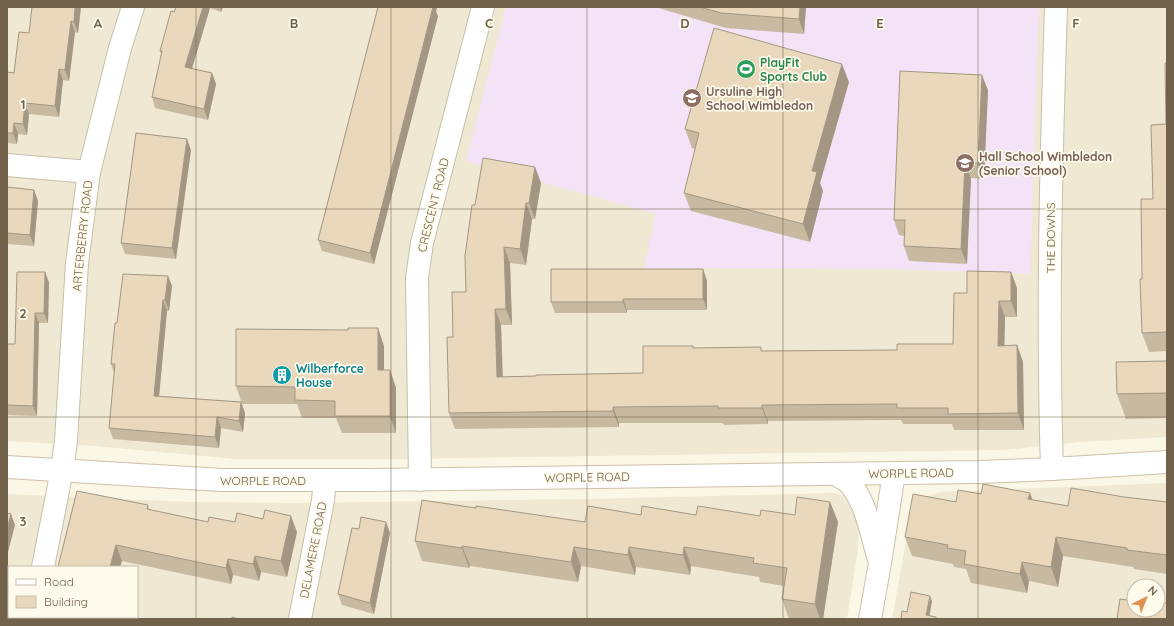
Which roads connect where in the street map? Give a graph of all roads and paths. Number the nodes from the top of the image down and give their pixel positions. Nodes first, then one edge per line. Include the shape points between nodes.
1 (133, 7) edge
2 (484, 7) edge
3 (1056, 7) edge
4 (7, 164) edge
5 (89, 172) junction
6 (1167, 462) edge
7 (7, 467) edge
8 (1052, 469) junction
9 (62, 470) junction
10 (894, 473) junction
11 (834, 474) junction
12 (325, 480) junction
13 (420, 480) junction
14 (880, 563) junction
15 (42, 566) edge
16 (300, 619) edge
17 (870, 619) edge

1 - 5 street, ARTERBERRY ROAD
2 - 13 street, CRESCENT ROAD via 422,242 417,278
3 - 8 street, THE DOWNS via 1050,239
4 - 5 street
5 - 9 street, ARTERBERRY ROAD via 77,263
6 - 8 street, WORPLE ROAD
7 - 9 street, WORPLE ROAD
8 - 10 street, WORPLE ROAD
9 - 12 street, WORPLE ROAD via 222,480
9 - 15 street, ARTERBERRY ROAD
10 - 11 street, WORPLE ROAD
10 - 14 street
11 - 13 street, WORPLE ROAD
11 - 14 street via 845,479 854,488 866,516
12 - 13 street, WORPLE ROAD
12 - 16 street, DELAMERE ROAD
14 - 17 street

